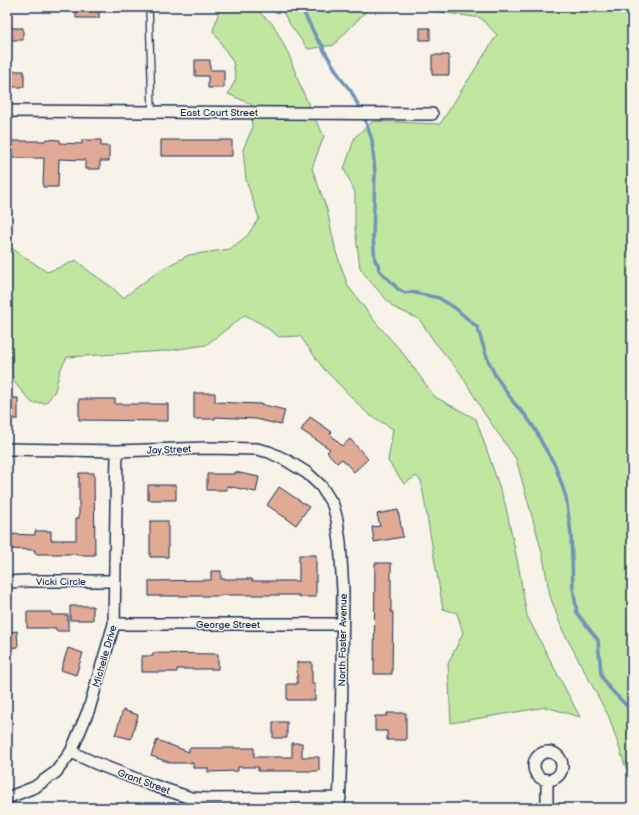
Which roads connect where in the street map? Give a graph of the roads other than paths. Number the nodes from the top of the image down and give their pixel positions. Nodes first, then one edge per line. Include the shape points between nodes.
1 (149, 7) edge
2 (7, 111) edge
3 (152, 112) junction
4 (432, 114) dead end
5 (7, 448) edge
6 (117, 451) junction
7 (321, 486) joint
8 (115, 581) junction
9 (7, 582) edge
10 (114, 624) junction
11 (342, 624) junction
12 (71, 752) junction
13 (547, 780) dead end
14 (7, 798) edge
15 (340, 803) edge
16 (547, 808) edge

1 - 3 lane
2 - 3 street, East Court Street
3 - 4 street, East Court Street
5 - 6 street, Jay Street
6 - 7 street, Jay Street via 208,448 258,450 286,460 307,473
6 - 8 street, Michelle Drive
7 - 11 street, North Foster Avenue via 333,505 337,520 343,591
8 - 9 street, Vicki Circle
8 - 10 street, Michelle Drive
10 - 11 street, George Street
10 - 12 street, Michelle Drive via 89,709
11 - 15 street, North Foster Avenue
12 - 14 street, Michelle Drive via 56,772 35,787
12 - 15 street, Grant Street via 149,784 192,798
13 - 16 street

